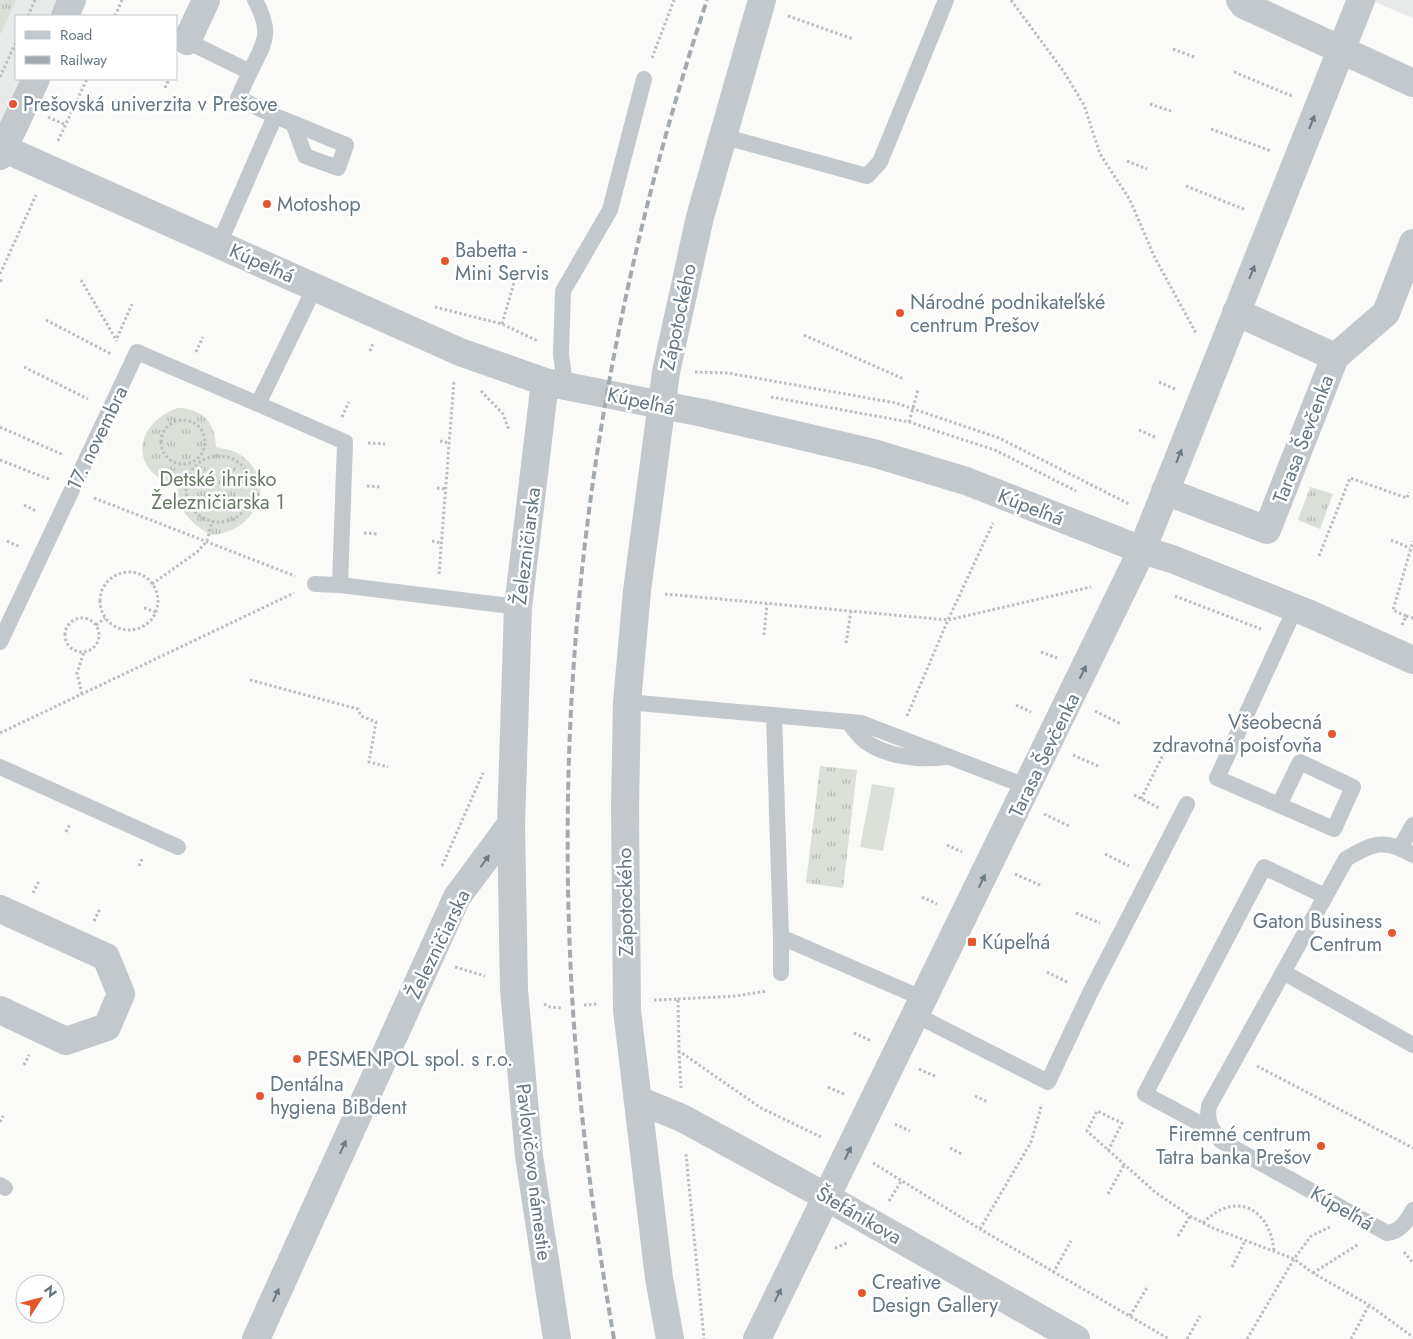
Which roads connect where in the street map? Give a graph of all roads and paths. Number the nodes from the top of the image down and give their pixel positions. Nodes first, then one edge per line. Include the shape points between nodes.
1 (35, 0) edge
2 (72, 0) edge
3 (122, 0) edge
4 (206, 0) edge
5 (255, 0) edge
6 (674, 0) edge
7 (946, 0) edge
8 (1011, 0) edge
9 (1240, 0) edge
10 (1361, 0) edge
11 (771, 6) edge
12 (28, 15) edge
13 (65, 15) edge
14 (115, 15) edge
15 (853, 39) dead end
16 (187, 41) joint
17 (15, 44) edge
18 (1173, 48) dead end
19 (1341, 50) junction
20 (1194, 57) dead end
21 (250, 72) junction
22 (1234, 72) dead end
23 (0, 77) edge
24 (644, 79) joint
25 (36, 80) edge
26 (169, 80) edge
27 (1413, 83) edge
28 (165, 88) dead end
29 (1301, 100) dead end
30 (1150, 104) dead end
31 (1171, 111) dead end
32 (275, 116) junction
33 (293, 123) dead end
34 (15, 124) junction
35 (1210, 129) dead end
36 (730, 138) junction
37 (66, 147) dead end
38 (1, 151) edge
39 (1279, 154) dead end
40 (1126, 161) dead end
41 (1147, 169) dead end
42 (1186, 186) dead end
43 (1255, 213) dead end
44 (1413, 243) edge
45 (219, 244) junction
46 (517, 272) dead end
47 (82, 280) dead end
48 (314, 286) junction
49 (132, 304) dead end
50 (428, 306) dead end
51 (1236, 312) junction
52 (46, 320) dead end
53 (502, 324) junction
54 (804, 335) dead end
55 (366, 336) dead end
56 (1198, 336) dead end
57 (116, 340) junction
58 (375, 340) dead end
59 (561, 354) junction
60 (1335, 357) junction
61 (132, 365) junction
62 (24, 367) dead end
63 (666, 372) junction
64 (904, 379) dead end
65 (462, 381) dead end
66 (1159, 382) dead end
67 (555, 384) junction
68 (479, 388) dead end
69 (918, 390) dead end
70 (1184, 392) dead end
71 (258, 404) junction
72 (661, 406) junction
73 (912, 408) junction
74 (110, 410) junction
75 (909, 422) dead end
76 (0, 427) edge
77 (1139, 430) dead end
78 (510, 432) dead end
79 (440, 441) dead end
80 (1164, 441) dead end
81 (449, 443) junction
82 (0, 460) edge
83 (196, 463) junction
84 (85, 464) junction
85 (72, 488) junction
86 (437, 488) dead end
87 (446, 490) junction
88 (1165, 491) junction
89 (1409, 492) dead end
90 (1006, 497) junction
91 (1155, 517) junction
92 (212, 521) junction
93 (1391, 540) dead end
94 (207, 541) junction
95 (432, 541) dead end
96 (1413, 541) edge
97 (441, 543) junction
98 (1410, 548) junction
99 (1142, 550) junction
100 (1319, 556) dead end
101 (1129, 579) junction
102 (152, 584) junction
103 (315, 584) junction
104 (340, 585) junction
105 (637, 592) junction
106 (438, 597) junction
107 (766, 604) junction
108 (518, 607) junction
109 (144, 608) dead end
110 (1295, 608) junction
111 (851, 611) junction
112 (156, 612) junction
113 (1406, 616) junction
114 (105, 618) junction
115 (1413, 618) edge
116 (948, 620) junction
117 (1393, 622) dead end
118 (96, 625) junction
119 (1402, 626) junction
120 (1408, 628) dead end
121 (1399, 630) dead end
122 (764, 635) dead end
123 (0, 642) edge
124 (846, 643) dead end
125 (84, 652) junction
126 (1042, 652) dead end
127 (1413, 660) edge
128 (1064, 662) dead end
129 (250, 680) dead end
130 (82, 694) junction
131 (627, 702) junction
132 (1016, 705) dead end
133 (1086, 706) dead end
134 (1039, 715) dead end
135 (774, 716) junction
136 (848, 722) junction
137 (1121, 724) dead end
138 (0, 733) edge
139 (897, 737) junction
140 (1161, 741) dead end
141 (1065, 751) dead end
142 (949, 757) junction
143 (486, 765) dead end
144 (0, 766) edge
145 (388, 766) dead end
146 (1100, 767) dead end
147 (1032, 799) junction
148 (1141, 799) dead end
149 (1187, 804) dead end
150 (1279, 805) junction
151 (511, 824) junction
152 (1413, 825) edge
153 (1071, 827) dead end
154 (947, 845) dead end
155 (178, 847) dead end
156 (1407, 851) edge
157 (963, 852) dead end
158 (440, 870) dead end
159 (1008, 871) dead end
160 (1042, 886) dead end
161 (1325, 896) junction
162 (922, 897) dead end
163 (938, 904) dead end
164 (0, 909) edge
165 (975, 918) junction
166 (781, 937) junction
167 (1013, 944) dead end
168 (484, 967) dead end
169 (1283, 972) junction
170 (781, 973) dead end
171 (485, 976) dead end
172 (770, 991) dead end
173 (678, 999) junction
174 (627, 1000) junction
175 (596, 1004) dead end
176 (584, 1005) dead end
177 (550, 1007) dead end
178 (562, 1008) dead end
179 (920, 1008) junction
180 (0, 1010) edge
181 (854, 1033) dead end
182 (881, 1045) dead end
183 (1413, 1045) edge
184 (679, 1051) junction
185 (915, 1067) dead end
186 (937, 1077) dead end
187 (1048, 1082) junction
188 (828, 1087) dead end
189 (975, 1096) dead end
190 (855, 1099) dead end
191 (638, 1100) junction
192 (988, 1102) dead end
193 (3, 1116) dead end
194 (682, 1118) junction
195 (889, 1121) dead end
196 (0, 1122) edge
197 (1210, 1129) junction
198 (910, 1131) dead end
199 (950, 1148) dead end
200 (850, 1150) junction
201 (1108, 1151) junction
202 (962, 1154) dead end
203 (1124, 1165) junction
204 (1108, 1194) dead end
205 (827, 1197) junction
206 (1413, 1210) edge
207 (1190, 1216) junction
208 (1357, 1216) junction
209 (1203, 1223) junction
210 (980, 1229) junction
211 (1380, 1230) junction
212 (1178, 1236) dead end
213 (1070, 1241) dead end
214 (1245, 1241) junction
215 (1274, 1251) junction
216 (1294, 1259) junction
217 (1232, 1267) dead end
218 (1054, 1273) junction
219 (1312, 1273) junction
220 (1148, 1286) dead end
221 (1370, 1305) junction
222 (1130, 1316) junction
223 (1200, 1316) dead end
224 (1413, 1337) edge
225 (256, 1339) edge
226 (557, 1339) edge
227 (670, 1339) edge
228 (704, 1339) edge
229 (757, 1339) edge
230 (1076, 1339) edge
231 (1169, 1339) edge
232 (1187, 1339) edge
233 (1248, 1339) edge
234 (1351, 1339) edge

1 - 12 path
2 - 13 street
3 - 14 path
4 - 16 street
5 - 21 lane via 264,20 266,38
6 - 24 path
7 - 36 lane via 880,162 867,176
8 - 56 path via 1084,105 1100,154 1130,200 1155,258
9 - 19 street via 1244,5
10 - 19 street, Tarasa Ševčenka
11 - 15 path
11 - 36 street, Zápotockého
16 - 21 lane
17 - 23 path
18 - 20 path
19 - 27 street
51 -> 19 street, Tarasa Ševčenka
21 - 32 lane via 238,98
22 - 29 path
24 - 59 lane via 610,210 563,291
25 - 34 street
26 - 28 path
30 - 31 path
32 - 33 lane
32 - 45 lane
34 - 37 path
34 - 38 street
35 - 39 path
36 - 63 street, Zápotockého via 700,217
38 - 45 street, Kúpeľná
40 - 41 path
42 - 43 path
44 - 60 street, Tarasa Ševčenka via 1386,313
45 - 48 street, Kúpeľná
46 - 53 path
47 - 57 path
48 - 67 street, Kúpeľná via 460,352
48 - 71 lane
49 - 57 path
50 - 53 path
51 - 60 street, Tarasa Ševčenka
88 -> 51 street, Tarasa Ševčenka
52 - 61 path
53 - 59 path
54 - 64 path
55 - 58 path
57 - 61 path
59 - 67 lane
60 - 88 street, Tarasa Ševčenka via 1267,530
61 - 71 lane, 17. novembra via 137,352
61 - 74 lane, 17. novembra
62 - 74 path
63 - 72 street, Zápotockého
63 - 73 path via 728,373
65 - 81 path via 454,377
66 - 70 path
67 - 72 street, Kúpeľná
67 - 108 street, Železničiarska
68 - 78 path via 502,414
69 - 73 path
71 - 104 lane, 17. novembra via 345,442
72 - 90 street, Kúpeľná via 873,453 966,481
72 - 105 street, Zápotockého
73 - 75 path
73 - 91 path via 999,438
74 - 84 lane, 17. novembra
76 - 84 path
77 - 80 path
79 - 81 path
81 - 87 path
82 - 85 path
83 - 83 path via 205,443 200,429 181,420 168,426 163,432 161,446 168,458 181,464
83 - 92 path via 186,486 187,497 199,515
83 - 92 path via 224,456 243,466 250,480 251,496 241,513 231,519
84 - 85 lane, 17. novembra
85 - 94 path
85 - 123 lane, 17. novembra
86 - 87 path
87 - 97 path
88 - 91 street, Tarasa Ševčenka
89 - 100 path via 1407,498 1350,478
90 - 99 street, Kúpeľná
90 - 116 path
91 - 99 street, Tarasa Ševčenka
92 - 94 path
93 - 98 path
94 - 102 path via 186,562
94 - 103 path
95 - 97 path
96 - 98 path
97 - 106 path
98 - 113 path via 1392,610
99 - 101 street, Tarasa Ševčenka
99 - 110 street, Kúpeľná
101 - 116 path
147 -> 101 street, Tarasa Ševčenka
102 - 112 path via 158,598
102 - 114 path via 146,577 128,572 110,578 100,594 99,604
103 - 104 lane
103 - 130 path
104 - 106 lane
105 - 107 path
105 - 131 street, Zápotockého
106 - 108 lane
107 - 111 path
107 - 122 path
108 - 151 street, Železničiarska
109 - 112 path
110 - 127 street, Kúpeľná
110 - 150 lane via 1217,778
111 - 116 path
111 - 124 path
112 - 114 path via 134,630 115,627
113 - 115 path
113 - 119 path
114 - 118 path
116 - 139 path
117 - 119 path
118 - 125 path via 97,643
118 - 125 path via 83,618 72,621 66,630 69,646
119 - 120 path
119 - 121 path
125 - 130 path via 77,673
126 - 128 path
129 - 145 path via 358,709 361,716 376,722 369,762
130 - 138 path
131 - 135 lane
131 - 174 street, Zápotockého
132 - 134 path
133 - 137 path
135 - 136 lane
135 - 166 lane
136 - 139 lane via 861,723
136 - 142 lane via 866,742 890,753 920,760
139 - 142 lane
140 - 148 path via 1168,745
141 - 146 path
142 - 147 lane
143 - 158 path
144 - 155 lane
147 - 153 path
165 -> 147 street, Tarasa Ševčenka
149 - 187 lane
150 - 150 lane via 1334,829 1353,787 1300,762
225 -> 151 street, Železničiarska via 457,897
151 - 226 street, Pavlovičovo námestie via 514,990 528,1156
152 - 156 lane
154 - 157 path
156 - 161 lane via 1387,844 1369,845 1346,859
159 - 160 path
161 - 169 lane
161 - 197 lane, Kúpeľná via 1264,867 1145,1094
162 - 163 path
164 - 180 street via 106,957 121,994 106,1027 66,1041
165 - 167 path
165 - 179 street, Tarasa Ševčenka
166 - 170 lane
166 - 179 lane
168 - 171 path
169 - 183 lane
169 - 197 lane via 1209,1106
172 - 173 path
173 - 174 path
173 - 184 path
174 - 191 street, Zápotockého
175 - 176 path
177 - 178 path
179 - 187 lane
179 - 200 street, Tarasa Ševčenka
181 - 182 path
184 - 194 path
184 - 200 path via 761,1108
185 - 186 path
187 - 210 path via 1031,1142
188 - 190 path
189 - 192 path
191 - 194 street, Štefánikova
191 - 227 street via 659,1278
193 - 196 path
194 - 205 street, Štefánikova
194 - 228 path
195 - 198 path
197 - 208 lane, Kúpeľná via 1221,1140
199 - 202 path
205 -> 200 street, Tarasa Ševčenka
200 - 210 path
201 - 201 path via 1087,1132 1097,1111 1122,1123
201 - 203 path
203 - 204 path
203 - 207 path
229 -> 205 street, Tarasa Ševčenka
205 - 230 street, Štefánikova
206 - 211 lane, Kúpeľná via 1395,1232
207 - 209 path
207 - 212 path
208 - 211 lane, Kúpeľná
208 - 216 path via 1311,1236
209 - 214 path
209 - 215 path via 1213,1212 1225,1206 1249,1208 1268,1225
210 - 218 path
211 - 219 path
213 - 218 path
214 - 215 path
214 - 217 path
215 - 216 path
216 - 219 path
216 - 233 path
218 - 222 path
219 - 221 path
220 - 222 path
221 - 224 path
221 - 234 path
222 - 231 path
223 - 232 path

